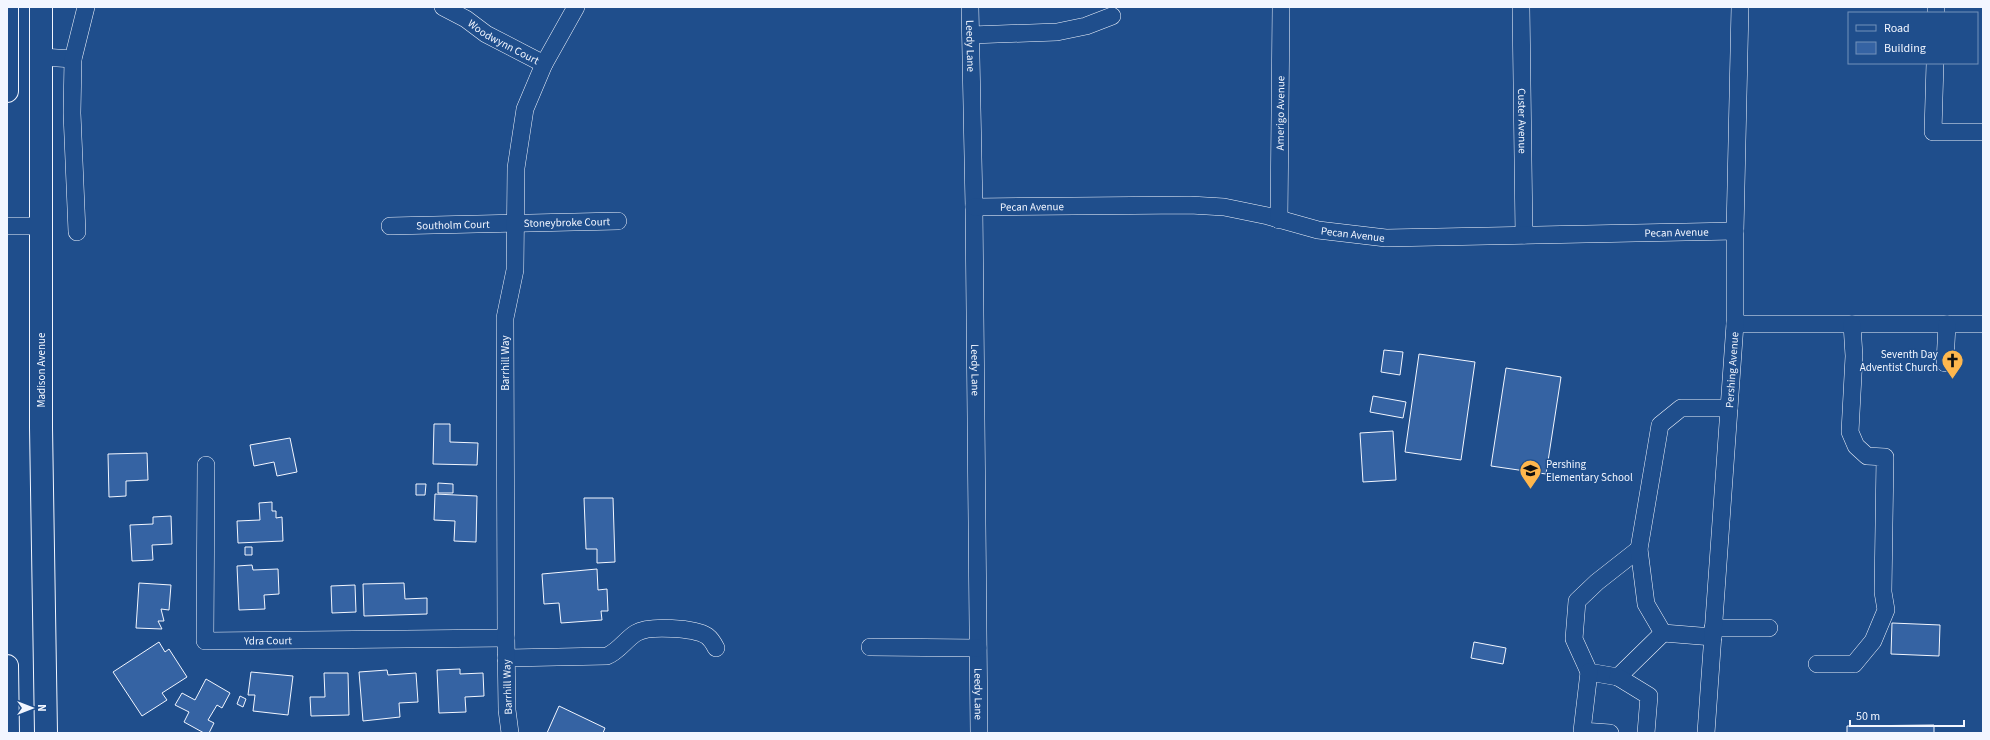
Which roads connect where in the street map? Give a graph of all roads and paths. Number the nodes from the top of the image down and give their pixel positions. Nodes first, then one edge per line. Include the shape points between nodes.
1 (7, 7) edge
2 (41, 7) edge
3 (86, 7) edge
4 (443, 7) edge
5 (576, 7) edge
6 (970, 7) edge
7 (1280, 7) edge
8 (1522, 7) edge
9 (1740, 7) edge
10 (1112, 16) dead end
11 (971, 35) junction
12 (42, 57) junction
13 (73, 59) junction
14 (544, 64) junction
15 (1935, 64) edge
16 (7, 91) edge
17 (1983, 132) edge
18 (974, 207) junction
19 (1279, 220) junction
20 (618, 221) dead end
21 (516, 223) junction
22 (7, 226) edge
23 (41, 226) junction
24 (390, 226) dead end
25 (1735, 231) junction
26 (77, 232) dead end
27 (1524, 235) junction
28 (1735, 324) junction
29 (1852, 324) junction
30 (1947, 324) junction
31 (1983, 324) edge
32 (1945, 363) dead end
33 (1729, 408) junction
34 (206, 465) dead end
35 (1639, 550) junction
36 (1769, 628) dead end
37 (1713, 632) junction
38 (1663, 633) junction
39 (506, 638) junction
40 (870, 647) dead end
41 (716, 648) dead end
42 (978, 648) junction
43 (506, 658) junction
44 (1817, 664) dead end
45 (7, 666) edge
46 (1589, 672) junction
47 (1618, 677) junction
48 (8, 733) edge
49 (46, 733) edge
50 (510, 733) edge
51 (979, 733) edge
52 (1610, 733) edge
53 (1646, 733) edge
54 (1706, 733) edge

1 - 16 main road
2 - 12 main road, Madison Avenue
3 - 13 street
4 - 14 street, Woodwynn Court via 466,19 486,34
5 - 14 street, Barrhill Way
6 - 11 street, Leedy Lane
7 - 19 street, Amerigo Avenue
8 - 27 street, Custer Avenue
9 - 25 street, Pershing Avenue
10 - 11 street via 1086,26 1057,32
11 - 18 street, Leedy Lane
12 - 13 street
12 - 23 main road, Madison Avenue
13 - 26 street via 72,114
14 - 21 street, Barrhill Way via 525,108 520,136 516,168
15 - 17 street via 1934,132
18 - 19 street, Pecan Avenue via 1190,205 1224,207
18 - 42 street, Leedy Lane
19 - 27 street, Pecan Avenue via 1318,230 1386,238
20 - 21 street, Stoneybroke Court
21 - 24 street, Southolm Court
21 - 39 street, Barrhill Way via 515,270 505,318
22 - 23 street
23 - 49 main road, Madison Avenue
25 - 27 street, Pecan Avenue
25 - 28 street, Pershing Avenue
28 - 29 street
28 - 33 street, Pershing Avenue
29 - 30 street
29 - 44 street via 1854,356 1850,432 1856,446 1867,456 1885,457 1883,592 1886,610 1873,641 1854,664
30 - 31 street
30 - 32 street
33 - 35 street via 1681,408 1660,425
33 - 37 street, Pershing Avenue
34 - 39 street, Ydra Court via 205,641
35 - 38 street via 1646,604
35 - 46 street via 1577,601 1574,639
36 - 37 street
37 - 38 street
37 - 54 street, Pershing Avenue
38 - 47 street
39 - 43 street, Barrhill Way
40 - 42 street
41 - 43 street via 708,636 697,631 655,630 637,632 614,653 606,656
42 - 51 street, Leedy Lane
43 - 50 street, Barrhill Way
45 - 48 main road
46 - 47 street
46 - 52 street via 1582,731
47 - 53 street via 1649,696

